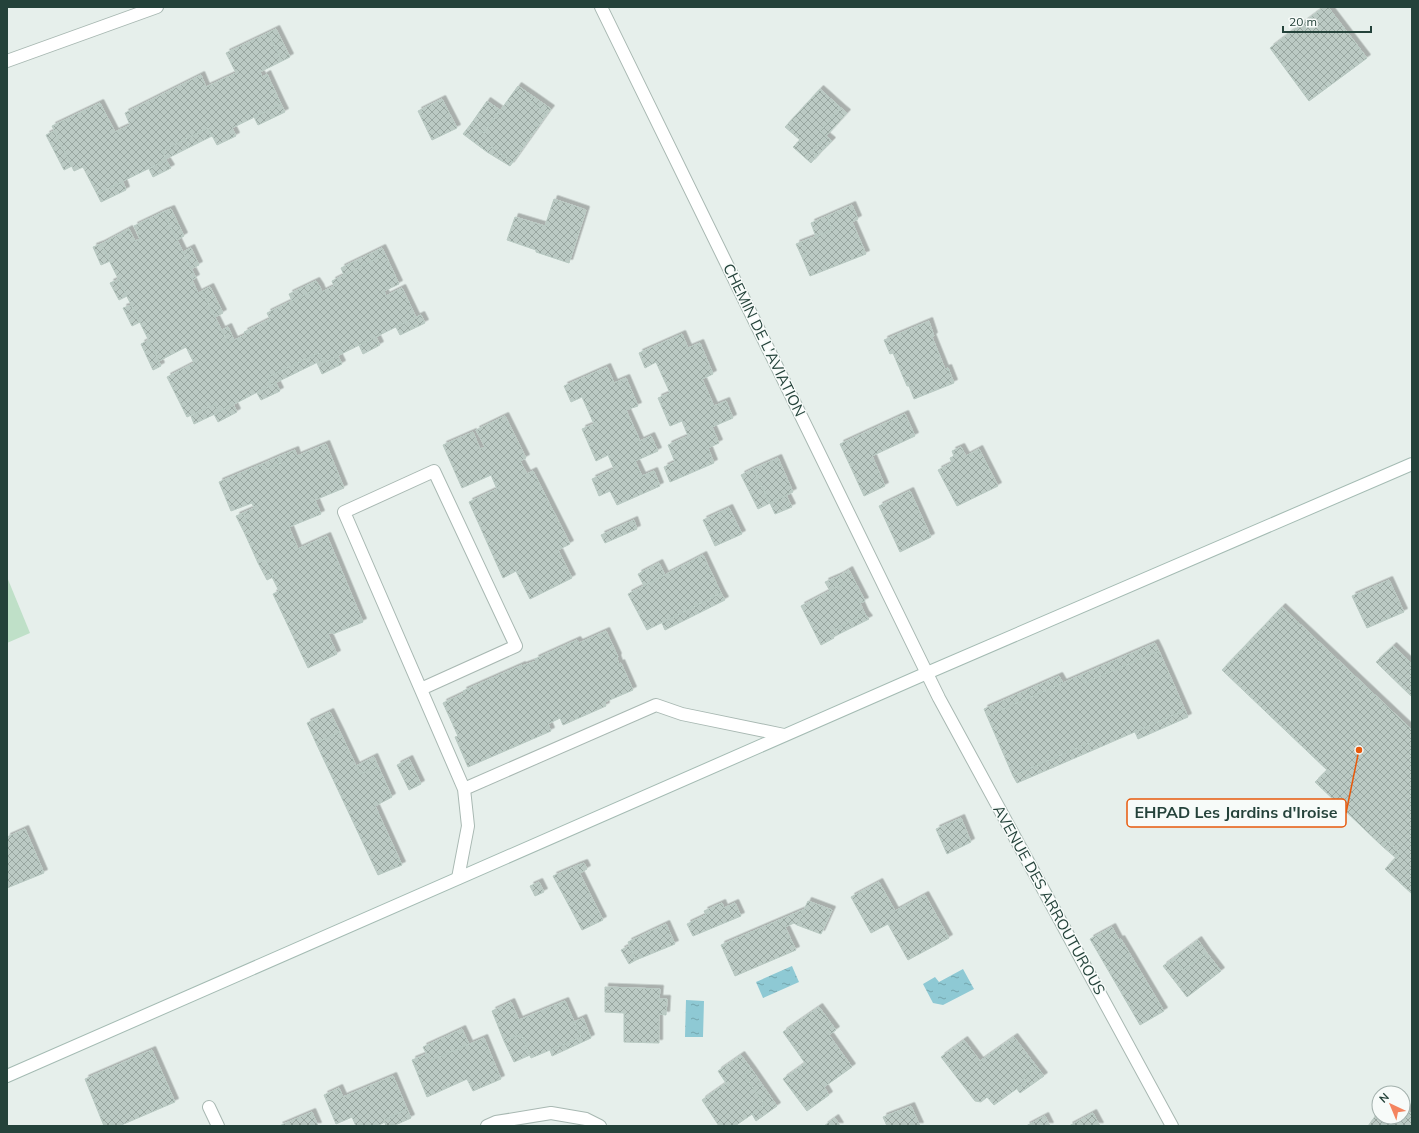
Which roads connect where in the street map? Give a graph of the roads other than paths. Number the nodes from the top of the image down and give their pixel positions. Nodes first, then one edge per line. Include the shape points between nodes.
1 (157, 7) edge
2 (601, 7) edge
3 (7, 61) edge
4 (1412, 464) edge
5 (926, 673) junction
6 (421, 689) junction
7 (784, 735) junction
8 (464, 789) junction
9 (458, 878) junction
10 (7, 1076) edge
11 (209, 1107) dead end
12 (218, 1126) edge
13 (487, 1126) edge
14 (600, 1126) edge
15 (1172, 1126) edge

1 - 3 street
2 - 5 street, CHEMIN DE L'AVIATION
4 - 5 street
5 - 7 street
5 - 15 street, AVENUE DES ARROUTUROUS
6 - 6 street via 344,512 434,471 516,646
6 - 8 street
7 - 8 street via 682,714 656,705
7 - 9 street
8 - 9 street via 468,826
9 - 10 street
11 - 12 street
13 - 14 street via 496,1122 551,1113 586,1119

